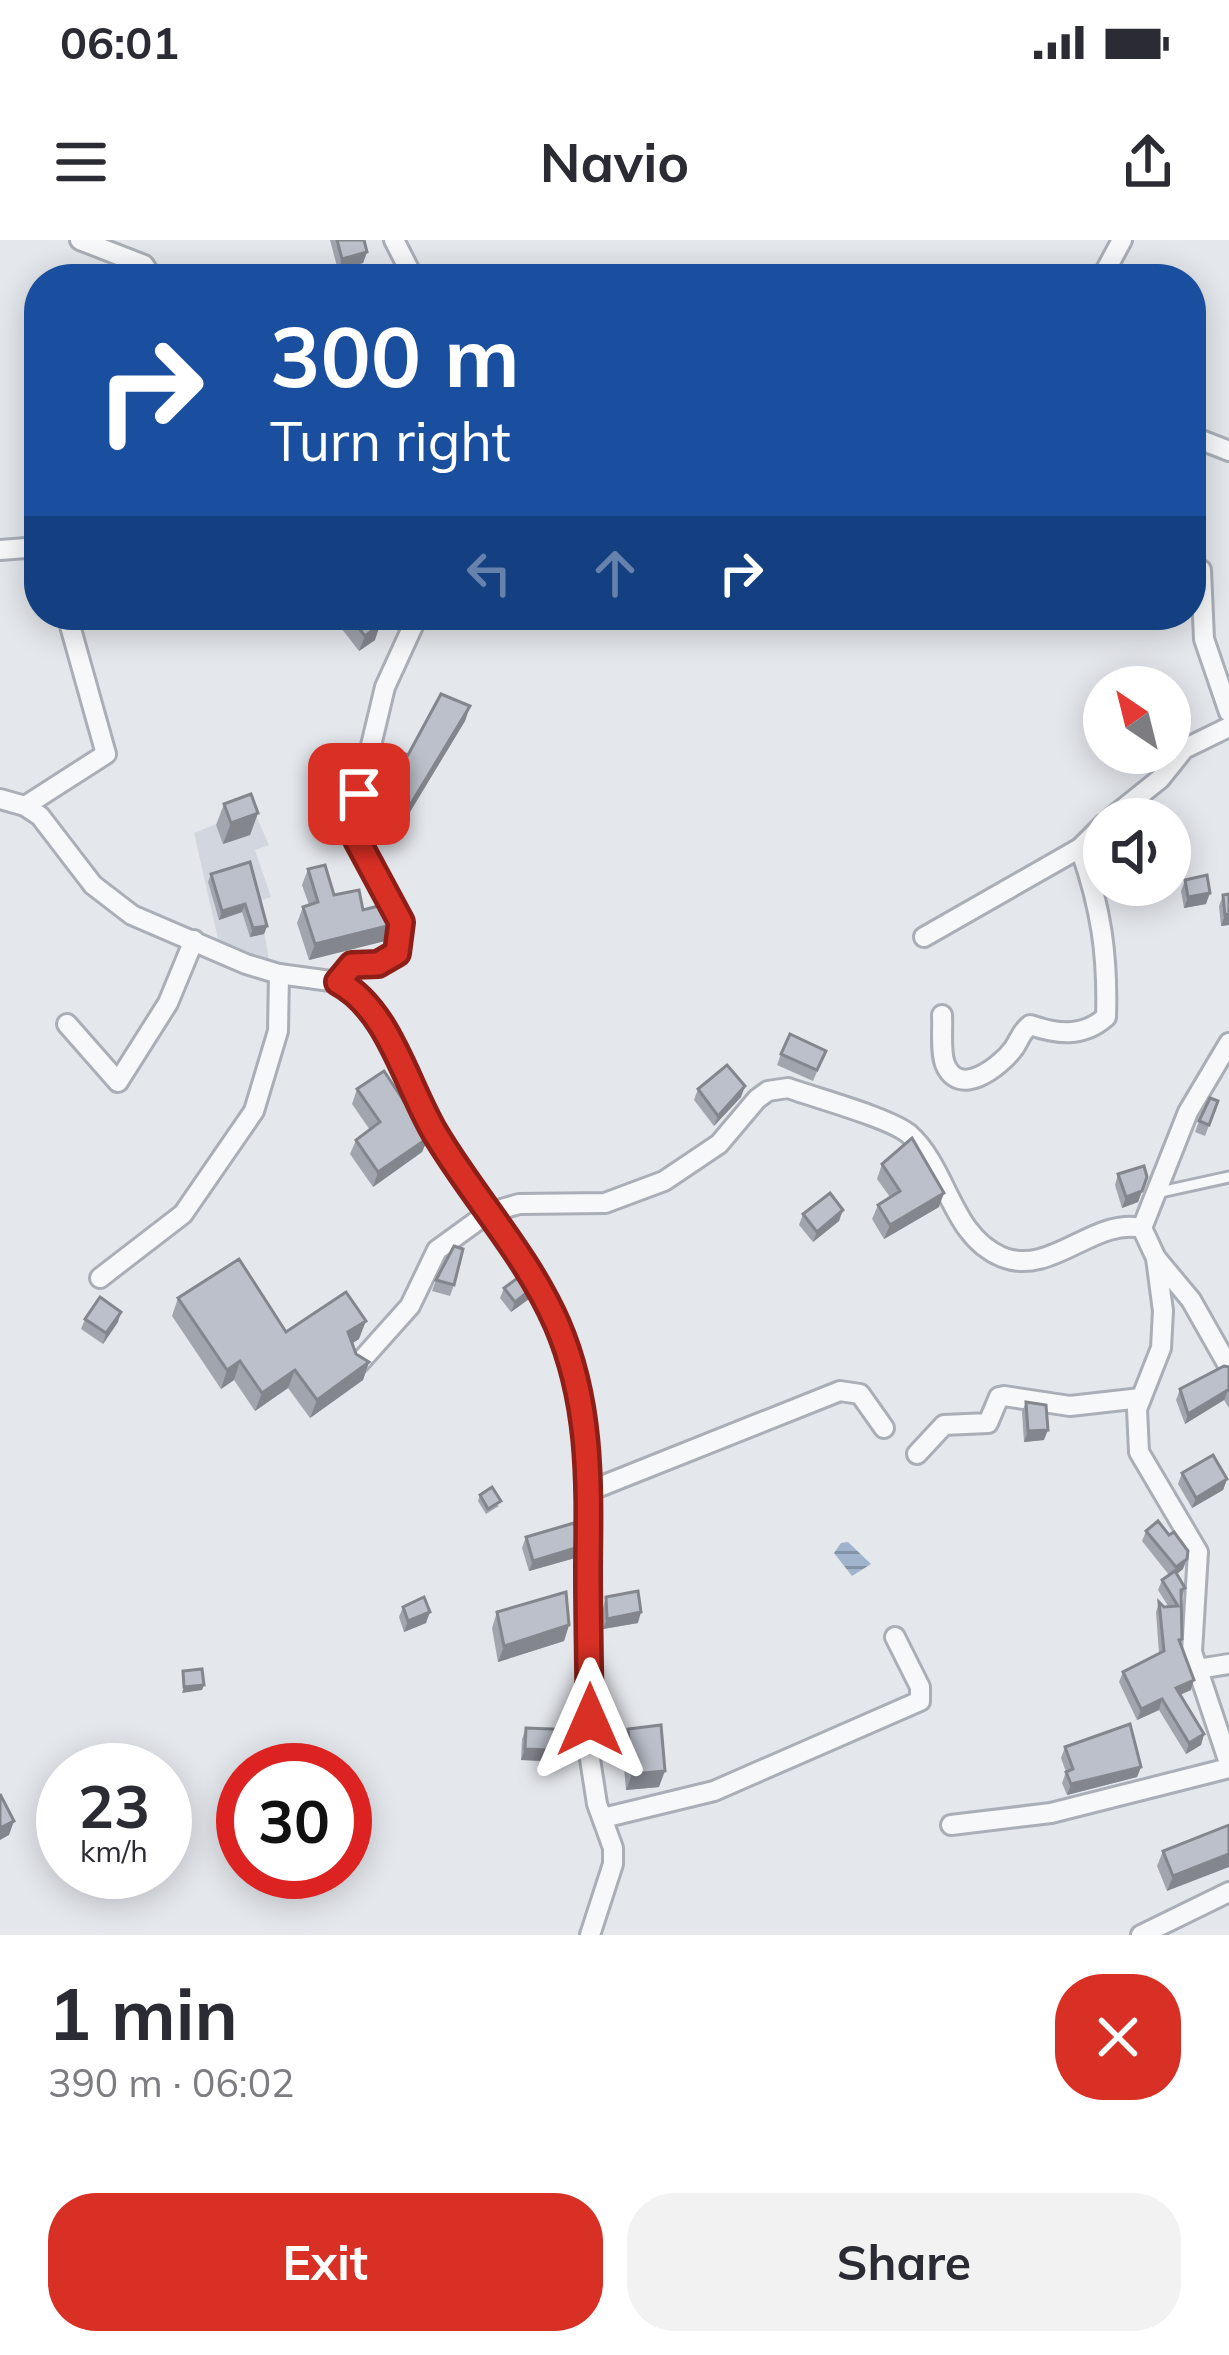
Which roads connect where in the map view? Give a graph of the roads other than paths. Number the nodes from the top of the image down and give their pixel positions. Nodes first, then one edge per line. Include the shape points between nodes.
1 (80, 240) edge
2 (141, 264) edge
3 (71, 630) edge
4 (411, 630) edge
5 (1204, 630) edge
6 (1229, 712) edge
7 (1229, 727) edge
8 (1136, 798) edge
9 (0, 799) edge
10 (25, 806) junction
11 (1083, 845) edge
12 (1080, 848) junction
13 (924, 937) dead end
14 (194, 940) junction
15 (279, 974) junction
16 (338, 982) junction
17 (942, 1016) dead end
18 (67, 1024) dead end
19 (1229, 1043) edge
20 (1229, 1177) edge
21 (1156, 1193) junction
22 (488, 1214) junction
23 (1142, 1228) junction
24 (1156, 1258) junction
25 (100, 1278) dead end
26 (359, 1363) edge
27 (1229, 1367) edge
28 (1141, 1397) junction
29 (884, 1428) dead end
30 (917, 1454) dead end
31 (589, 1491) junction
32 (895, 1636) dead end
33 (1229, 1664) edge
34 (1198, 1670) junction
35 (1229, 1765) edge
36 (603, 1818) junction
37 (951, 1825) dead end
38 (1229, 1892) edge
39 (590, 1935) edge
40 (1141, 1935) edge

1 - 2 street
3 - 10 street via 106,754
4 - 16 street via 385,688 351,829 401,922 397,953 352,965
5 - 6 street
7 - 8 street via 1184,749
9 - 10 street
10 - 14 street via 113,902
11 - 12 street
12 - 13 street
12 - 17 street via 1108,956 1106,1018 1060,1034 1030,1024 988,1072 967,1081 944,1063
14 - 15 street
14 - 18 street via 168,1003 118,1082
15 - 16 street
15 - 25 street via 278,1031 254,1111 183,1214
16 - 22 street via 374,1015
19 - 21 street via 1188,1112
20 - 21 lane
21 - 23 street
22 - 23 street via 519,1204 605,1203 664,1181 719,1144 757,1099 788,1088 906,1131 940,1173 976,1242 1002,1257 1033,1259 1124,1224
22 - 26 street via 437,1250 410,1306
22 - 31 street via 540,1291 568,1353 586,1425
23 - 24 street
24 - 27 street
24 - 28 street via 1161,1348
28 - 30 street via 1070,1406 999,1397 988,1423 944,1425
28 - 34 street via 1139,1452 1198,1552
29 - 31 street via 860,1394 840,1391
31 - 36 street via 590,1759
32 - 36 street via 920,1701 714,1791
33 - 34 street
34 - 35 street
35 - 37 street via 1051,1813
36 - 39 street via 613,1864
38 - 40 street

